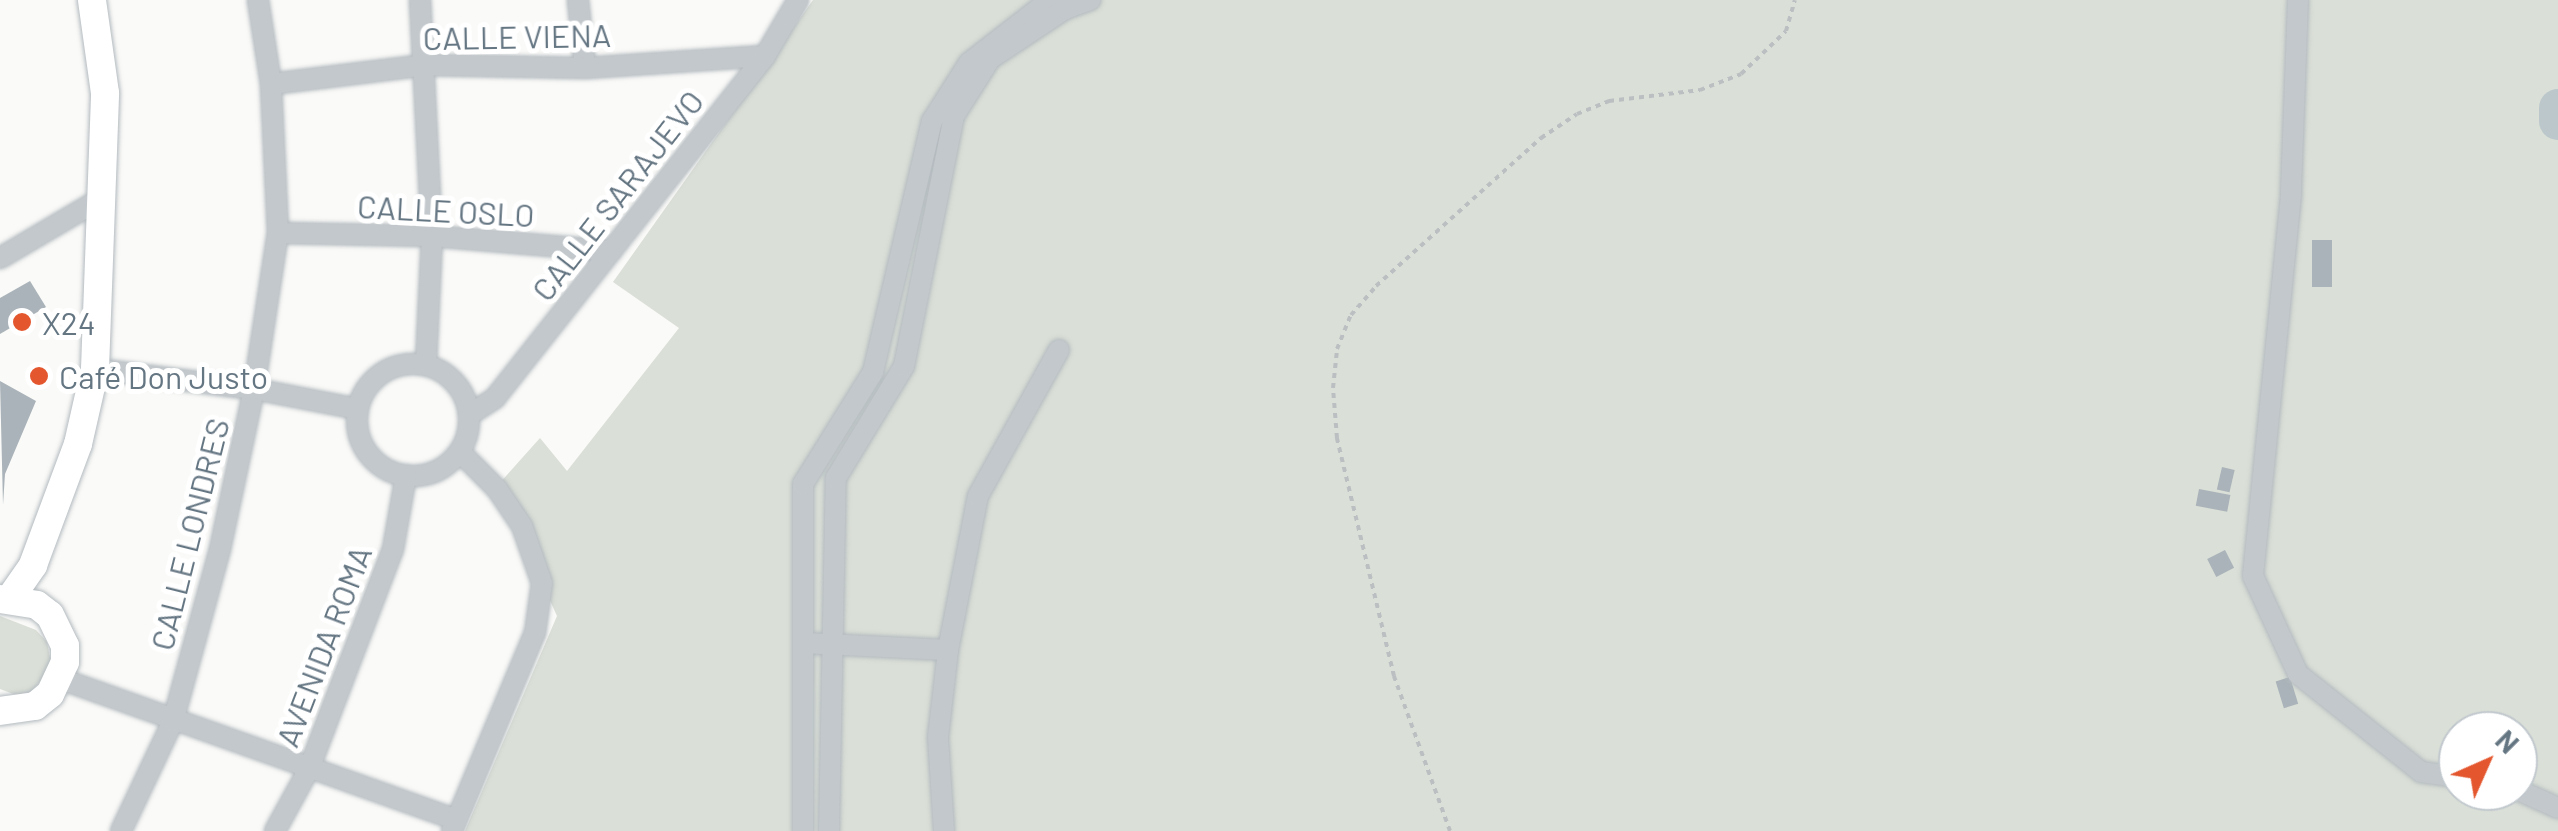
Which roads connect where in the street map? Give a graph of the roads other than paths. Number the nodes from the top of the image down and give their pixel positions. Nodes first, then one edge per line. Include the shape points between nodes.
1 (92, 0) edge
2 (258, 0) edge
3 (420, 0) edge
4 (578, 0) edge
5 (798, 0) edge
6 (1050, 0) edge
7 (1090, 0) edge
8 (2298, 0) edge
9 (766, 56) junction
10 (426, 65) junction
11 (585, 68) junction
12 (270, 84) junction
13 (100, 199) junction
14 (913, 210) junction
15 (936, 214) junction
16 (278, 233) junction
17 (432, 236) junction
18 (611, 251) junction
19 (0, 257) edge
20 (1059, 350) dead end
21 (426, 365) junction
22 (95, 369) junction
23 (254, 389) junction
24 (358, 410) junction
25 (469, 415) junction
26 (460, 452) junction
27 (406, 475) junction
28 (16, 600) edge
29 (833, 642) junction
30 (803, 643) junction
31 (948, 650) junction
32 (61, 679) junction
33 (0, 711) edge
34 (173, 721) junction
35 (309, 768) junction
36 (2438, 774) edge
37 (455, 826) edge
38 (121, 831) edge
39 (275, 831) edge
40 (802, 831) edge
41 (829, 831) edge
42 (944, 831) edge

1 - 13 main road via 106,93
2 - 12 street, CALLE LONDRES
3 - 10 street
4 - 11 street
5 - 9 street, CALLE SARAJEVO
6 - 14 street via 969,63 932,121
7 - 15 street via 990,59 954,116
8 - 36 street via 2292,195 2253,576 2298,674 2421,772
9 - 11 street, CALLE VIENA
9 - 18 street, CALLE SARAJEVO
10 - 11 street, CALLE VIENA
10 - 12 street, CALLE VIENA
10 - 17 street
12 - 16 street, CALLE LONDRES
13 - 19 street
13 - 22 main road
14 - 15 street
14 - 30 street via 873,372 804,484
15 - 29 street via 904,366 836,478
16 - 17 street, CALLE OSLO
16 - 23 street, CALLE LONDRES
17 - 18 street, CALLE OSLO
17 - 21 street
18 - 25 street, CALLE SARAJEVO via 495,398
20 - 31 street via 978,496
21 - 24 street via 390,368 364,392
21 - 25 street via 456,383
22 - 23 street
22 - 28 main road via 78,444
23 - 24 street
23 - 34 street, CALLE LONDRES
24 - 27 street via 363,444 388,470
25 - 26 street
26 - 27 street via 436,471
26 - 37 street via 497,488 522,526 542,583 535,632
27 - 35 street, AVENIDA ROMA via 392,549
28 - 32 main road via 50,616 65,646
29 - 30 street
29 - 31 street
29 - 41 street
30 - 40 street
31 - 42 street via 938,737
32 - 33 main road via 35,706
32 - 34 street
34 - 35 street
34 - 38 street, CALLE LONDRES
35 - 37 street
35 - 39 street, AVENIDA ROMA

